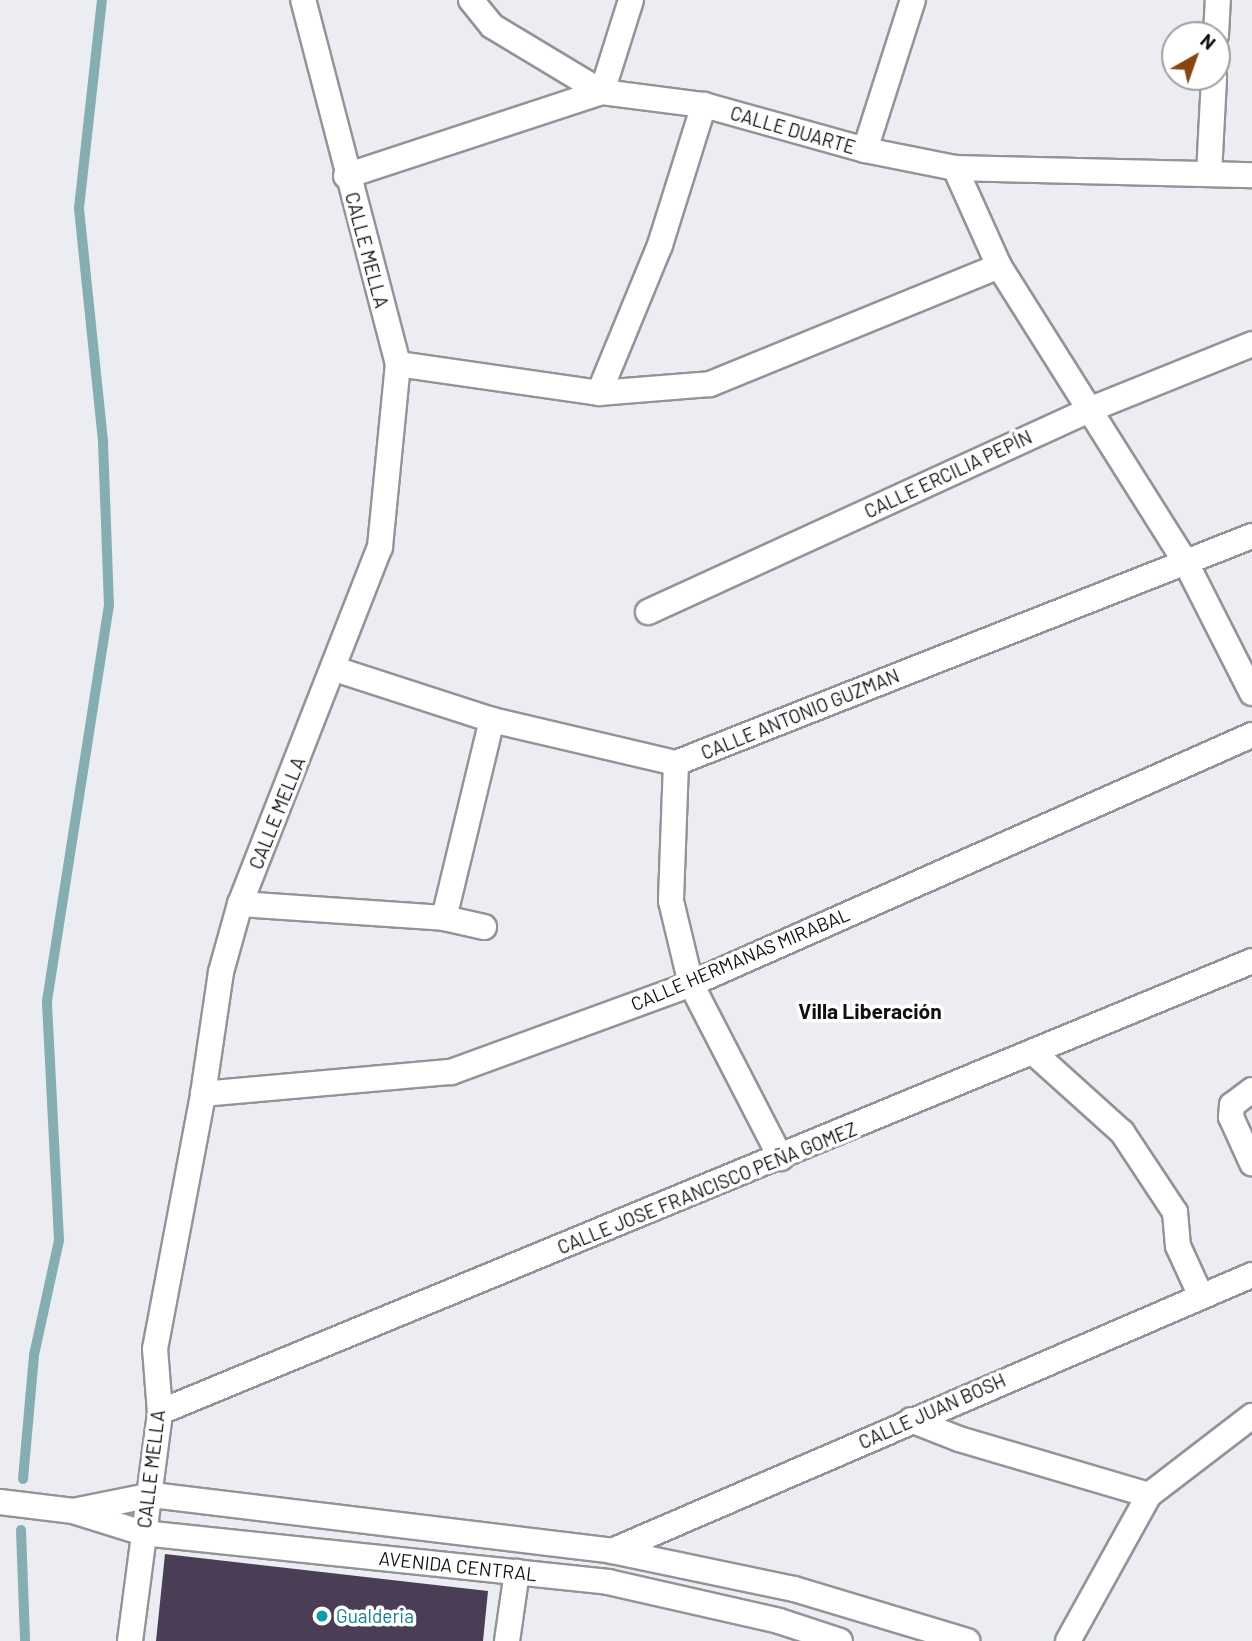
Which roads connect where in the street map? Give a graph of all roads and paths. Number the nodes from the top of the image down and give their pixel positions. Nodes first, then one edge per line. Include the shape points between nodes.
1 (303, 0) edge
2 (471, 0) edge
3 (631, 0) edge
4 (913, 0) edge
5 (1218, 0) edge
6 (1217, 21) edge
7 (1213, 91) edge
8 (602, 92) junction
9 (704, 105) junction
10 (865, 150) junction
11 (955, 168) junction
12 (1209, 174) junction
13 (1252, 175) edge
14 (346, 176) junction
15 (999, 265) junction
16 (1252, 344) edge
17 (398, 364) junction
18 (599, 393) junction
19 (1089, 410) junction
20 (1252, 536) edge
21 (1185, 562) junction
22 (648, 612) dead end
23 (335, 669) junction
24 (1252, 693) edge
25 (492, 720) junction
26 (1252, 735) edge
27 (676, 763) junction
28 (240, 904) junction
29 (444, 918) junction
30 (484, 927) dead end
31 (1252, 961) edge
32 (691, 984) junction
33 (1033, 1052) junction
34 (1252, 1090) edge
35 (204, 1094) junction
36 (782, 1158) junction
37 (1252, 1163) edge
38 (1252, 1275) edge
39 (1200, 1294) junction
40 (160, 1412) junction
41 (1252, 1416) edge
42 (911, 1420) junction
43 (152, 1495) junction
44 (1149, 1495) junction
45 (0, 1502) edge
46 (73, 1511) junction
47 (143, 1533) junction
48 (612, 1550) junction
49 (517, 1573) junction
50 (130, 1641) edge
51 (507, 1641) edge
52 (840, 1641) edge
53 (967, 1641) edge
54 (1068, 1641) edge

1 - 14 street, CALLE MELLA
2 - 8 street via 492,26
3 - 8 street
4 - 10 street
5 - 6 street
7 - 12 street
8 - 9 street, CALLE DUARTE
8 - 14 street, CALLE DUARTE
9 - 10 street, CALLE DUARTE
9 - 18 street via 660,245
10 - 11 street, CALLE DUARTE
11 - 12 street, CALLE DUARTE
11 - 15 street
12 - 13 street, CALLE DUARTE
14 - 17 street, CALLE MELLA
15 - 18 street via 710,384
15 - 19 street
16 - 19 street, CALLE ERCILIA PEPÍN
17 - 18 street
17 - 23 street, CALLE MELLA via 380,547
19 - 21 street
19 - 22 street, CALLE ERCILIA PEPÍN
20 - 21 street, CALLE ANTONIO GUZMAN
21 - 24 street
21 - 27 street, CALLE ANTONIO GUZMAN
23 - 25 street, CALLE ANTONIO GUZMAN
23 - 28 street, CALLE MELLA
25 - 27 street, CALLE ANTONIO GUZMAN
25 - 29 street
26 - 32 street, CALLE HERMANAS MIRABAL
27 - 32 street via 671,901
28 - 29 street
28 - 35 street, CALLE MELLA via 221,972
29 - 30 street
31 - 33 street, CALLE JOSE FRANCISCO PEÑA GOMEZ
32 - 35 street, CALLE HERMANAS MIRABAL via 451,1072
32 - 36 street
33 - 36 street, CALLE JOSE FRANCISCO PEÑA GOMEZ
33 - 39 street via 1122,1132 1175,1212 1178,1246
34 - 37 street via 1232,1105 1231,1117
35 - 40 street, CALLE MELLA via 155,1349
36 - 40 street, CALLE JOSE FRANCISCO PEÑA GOMEZ
38 - 39 street, CALLE JUAN BOSH
39 - 42 street, CALLE JUAN BOSH
40 - 43 street, CALLE MELLA
41 - 44 street
42 - 44 street via 958,1439
42 - 48 street, CALLE JUAN BOSH
43 - 46 street, AVENIDA CENTRAL
43 - 47 street, CALLE MELLA
43 - 48 street, AVENIDA CENTRAL
44 - 54 street
45 - 46 street, AVENIDA CENTRAL
46 - 47 street, AVENIDA CENTRAL
47 - 49 street, AVENIDA CENTRAL
47 - 50 street, CALLE MELLA
48 - 53 street, AVENIDA CENTRAL via 794,1589
49 - 51 street
49 - 52 street, AVENIDA CENTRAL via 608,1582 779,1620

